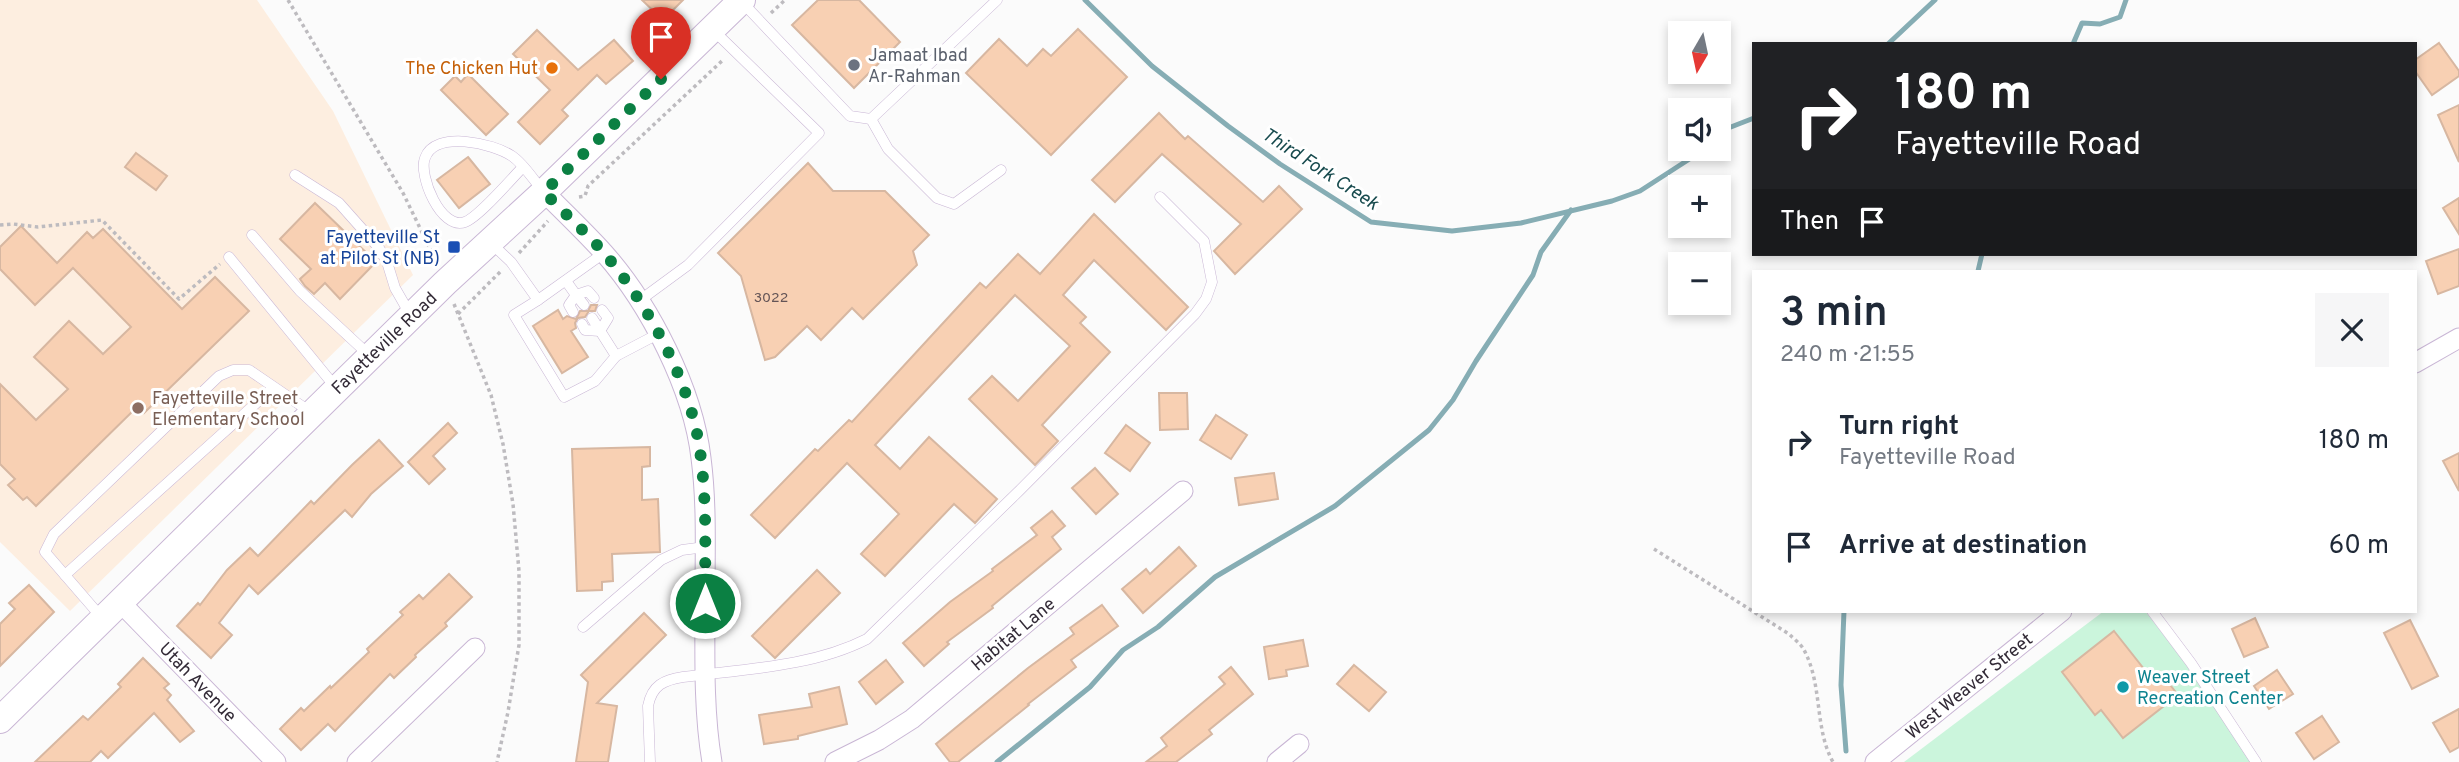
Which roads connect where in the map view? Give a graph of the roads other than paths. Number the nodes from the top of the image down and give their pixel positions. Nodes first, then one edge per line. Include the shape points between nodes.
1 (741, 0) edge
2 (997, 0) edge
3 (712, 29) junction
4 (871, 119) junction
5 (523, 167) junction
6 (1001, 170) dead end
7 (295, 175) dead end
8 (544, 192) junction
9 (1160, 197) dead end
10 (252, 235) dead end
11 (490, 242) junction
12 (604, 253) junction
13 (229, 257) road end
14 (566, 281) junction
15 (576, 295) junction
16 (594, 298) dead end
17 (538, 300) junction
18 (639, 301) junction
19 (584, 305) dead end
20 (602, 310) dead end
21 (573, 312) dead end
22 (411, 317) junction
23 (592, 317) dead end
24 (582, 324) dead end
25 (600, 331) junction
26 (658, 334) junction
27 (2457, 343) edge
28 (371, 356) junction
29 (616, 356) junction
30 (2417, 362) edge
31 (273, 388) junction
32 (337, 389) junction
33 (313, 413) junction
34 (1182, 491) dead end
35 (705, 547) junction
36 (65, 575) junction
37 (112, 611) junction
38 (2061, 613) edge
39 (2154, 613) edge
40 (583, 628) dead end
41 (475, 648) dead end
42 (707, 674) junction
43 (0, 720) edge
44 (1299, 744) dead end
45 (276, 762) edge
46 (357, 762) edge
47 (650, 762) edge
48 (712, 762) edge
49 (835, 762) edge
50 (1277, 762) edge
51 (1875, 762) edge
52 (2256, 762) edge

1 - 3 main road, Fayetteville Road
1 - 4 lane via 850,116
2 - 4 lane
3 - 8 main road, Fayetteville Road
3 - 18 lane via 820,132 688,265
4 - 6 lane via 888,149 937,198 954,204
5 - 5 lane via 505,152 447,141 426,154 423,167 444,217 458,223 475,215
5 - 8 lane
7 - 22 lane via 339,203 379,248
8 - 11 main road, Fayetteville Road
8 - 12 street
9 - 42 lane via 1204,242 1212,282 1195,314 867,639 816,658
10 - 28 lane via 300,291
11 - 17 lane
11 - 22 main road, Fayetteville Road
12 - 14 lane
12 - 18 street
13 - 32 lane
14 - 15 lane
14 - 17 lane
15 - 16 lane via 589,291
15 - 19 lane
15 - 21 lane via 569,305
17 - 29 lane via 514,316 564,397 595,382
18 - 26 street
20 - 25 lane via 608,318
22 - 28 main road, Fayetteville Road
23 - 25 lane
24 - 25 lane via 586,330
25 - 29 lane
26 - 29 lane
26 - 35 street via 691,408 701,456
27 - 30 street
28 - 32 main road, Fayetteville Road
31 - 33 lane
31 - 36 lane
31 - 36 lane via 249,370 219,376 54,534 45,552
32 - 33 main road, Fayetteville Road
33 - 37 main road, Fayetteville Road
34 - 49 street, Habitat Lane via 912,719
35 - 40 lane via 682,550 661,560
35 - 42 street
36 - 37 lane
37 - 43 main road, Fayetteville Road
37 - 45 street, Utah Avenue
38 - 51 street, West Weaver Street
39 - 52 lane
41 - 46 street
42 - 47 lane via 666,680 655,688 648,706
42 - 48 street
44 - 50 street

